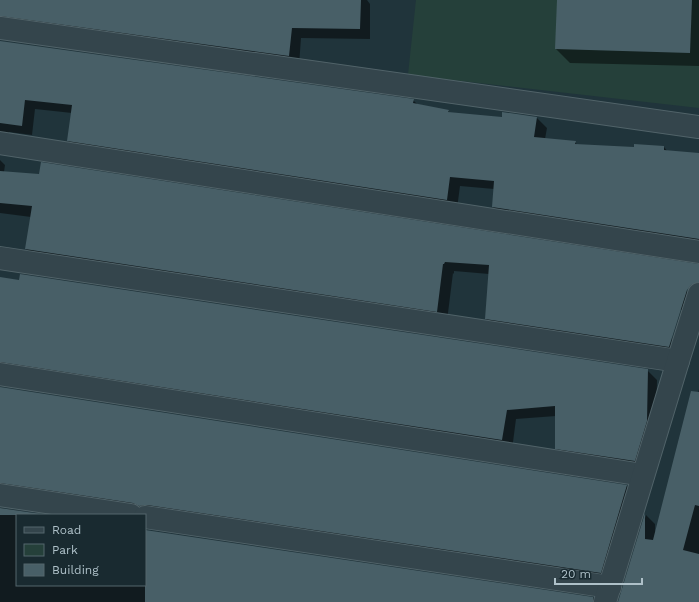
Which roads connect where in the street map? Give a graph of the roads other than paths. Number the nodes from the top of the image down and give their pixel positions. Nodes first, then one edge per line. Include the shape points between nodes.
1 (0, 28) edge
2 (699, 127) edge
3 (0, 143) edge
4 (699, 252) edge
5 (0, 258) edge
6 (697, 306) edge
7 (678, 361) junction
8 (0, 374) edge
9 (643, 475) junction
10 (0, 495) edge
11 (124, 514) edge
12 (146, 517) edge
13 (608, 594) edge

1 - 2 street
3 - 4 street
5 - 7 street
6 - 7 street
7 - 9 street
8 - 9 street
9 - 13 street
10 - 11 street
12 - 13 street

